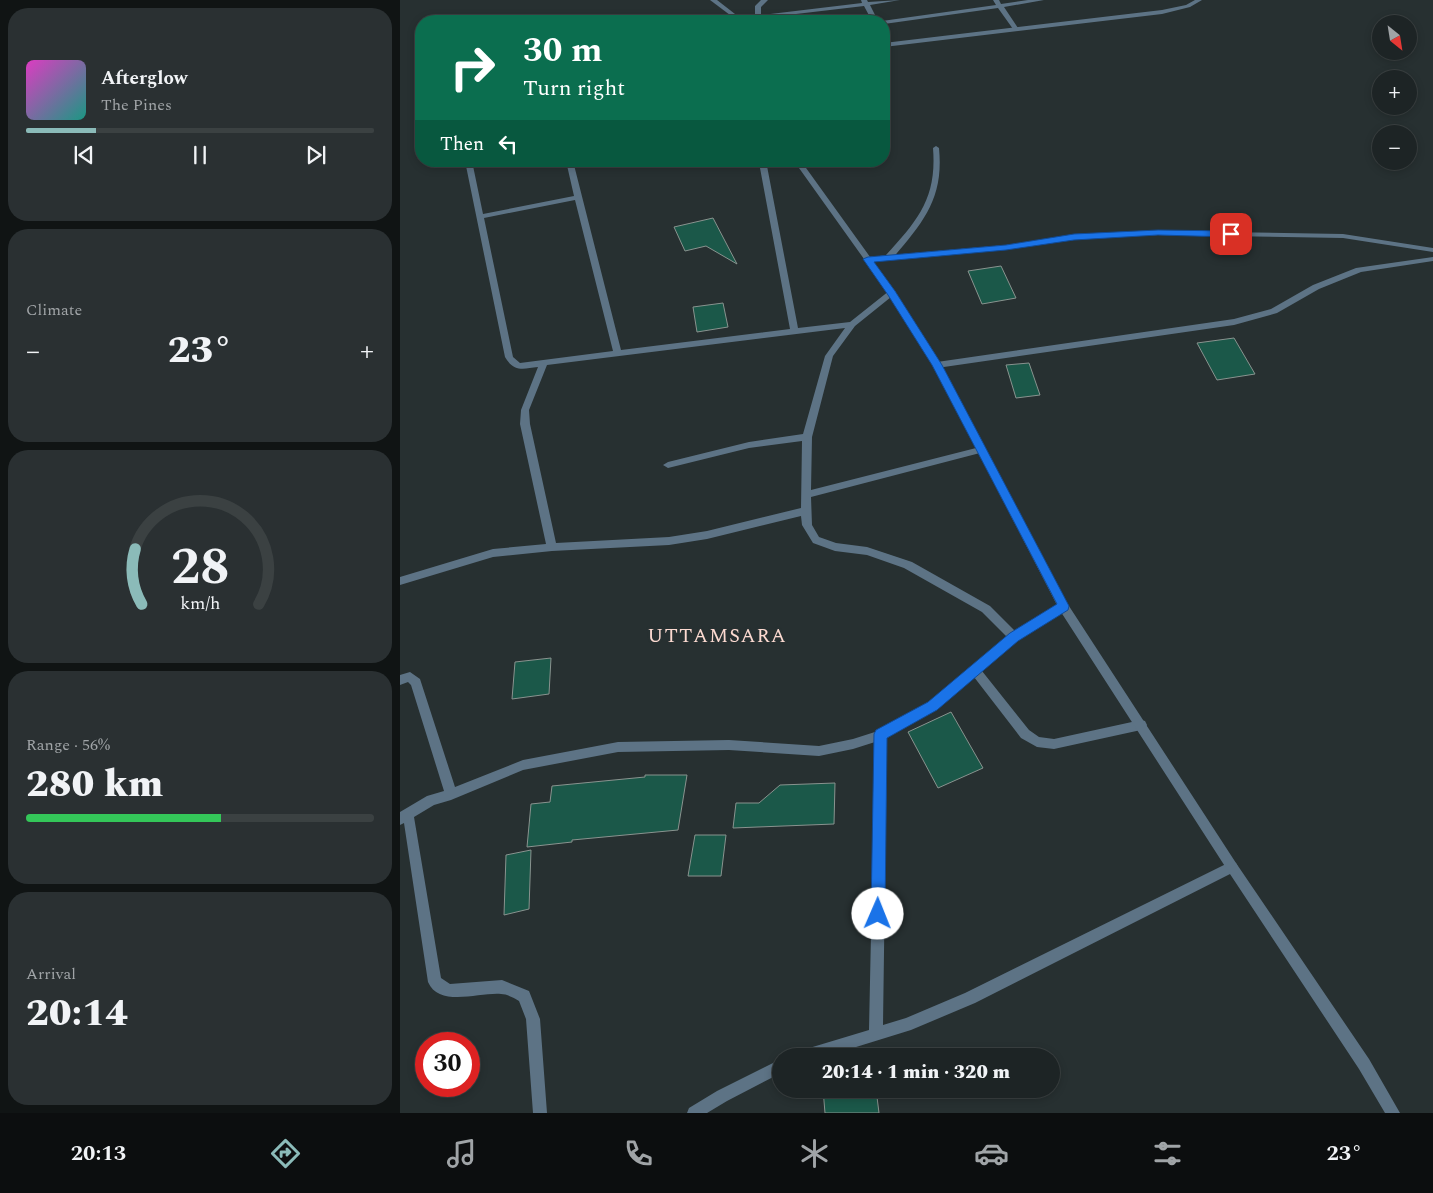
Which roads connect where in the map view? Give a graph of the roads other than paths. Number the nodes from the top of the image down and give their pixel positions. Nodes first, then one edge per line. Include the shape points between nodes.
1 (713, 0) edge
2 (897, 0) edge
3 (996, 0) edge
4 (1041, 0) edge
5 (1199, 0) edge
6 (763, 1) edge
7 (865, 2) edge
8 (1001, 6) junction
9 (733, 15) edge
10 (758, 15) edge
11 (772, 15) edge
12 (871, 15) edge
13 (890, 21) edge
14 (1015, 28) junction
15 (890, 44) edge
16 (936, 148) dead end
17 (469, 167) edge
18 (570, 167) edge
19 (802, 167) edge
20 (764, 168) dead end
21 (578, 197) junction
22 (480, 216) junction
23 (1433, 250) edge
24 (889, 258) junction
25 (868, 259) junction
26 (1433, 259) edge
27 (892, 293) junction
28 (852, 324) junction
29 (796, 332) junction
30 (618, 354) junction
31 (543, 364) junction
32 (937, 365) junction
33 (807, 437) junction
34 (980, 450) junction
35 (668, 465) dead end
36 (806, 495) junction
37 (806, 511) junction
38 (552, 547) junction
39 (400, 581) edge
40 (1064, 606) junction
41 (1014, 637) junction
42 (975, 670) junction
43 (400, 680) edge
44 (1140, 725) junction
45 (881, 734) junction
46 (451, 794) junction
47 (404, 817) edge
48 (1232, 867) junction
49 (876, 1033) junction
50 (830, 1048) edge
51 (772, 1070) edge
52 (540, 1113) edge
53 (694, 1113) edge
54 (1393, 1113) edge

1 - 9 street
2 - 7 street
3 - 8 street
4 - 8 street
5 - 14 street via 1162,12
6 - 10 street via 758,6
7 - 11 street
7 - 12 street
8 - 13 street
8 - 14 street
14 - 15 street
16 - 24 street via 939,165 930,203
17 - 22 street
18 - 21 street
19 - 25 street
20 - 29 street
21 - 22 street
21 - 30 street
22 - 31 street via 509,357 519,366
23 - 24 street via 1343,236 1158,233 1074,237
24 - 25 street
25 - 27 street
26 - 32 street via 1359,270 1316,287 1274,311 1234,322
27 - 28 street
27 - 32 street
28 - 29 street
28 - 33 street via 829,356
29 - 30 street
30 - 31 street
31 - 38 street via 526,410 525,424
32 - 34 street
33 - 35 street via 749,445
33 - 36 street
34 - 36 street
34 - 40 street
36 - 37 street
37 - 38 street via 670,541
37 - 41 street via 807,525 816,540 908,565 986,609
38 - 39 street via 493,553
40 - 41 street
40 - 44 street
41 - 42 street
42 - 44 street via 1025,734 1037,742 1054,744
42 - 45 street via 933,706
43 - 46 street via 410,677 416,682
44 - 48 street
45 - 46 street via 853,744 819,750 729,744 618,747 524,764
45 - 49 street
46 - 47 street via 431,800
47 - 52 street via 435,982 449,991 502,987 524,996 532,1019
48 - 49 street via 970,998 906,1025
48 - 54 street via 1364,1064
49 - 50 street
51 - 53 street

